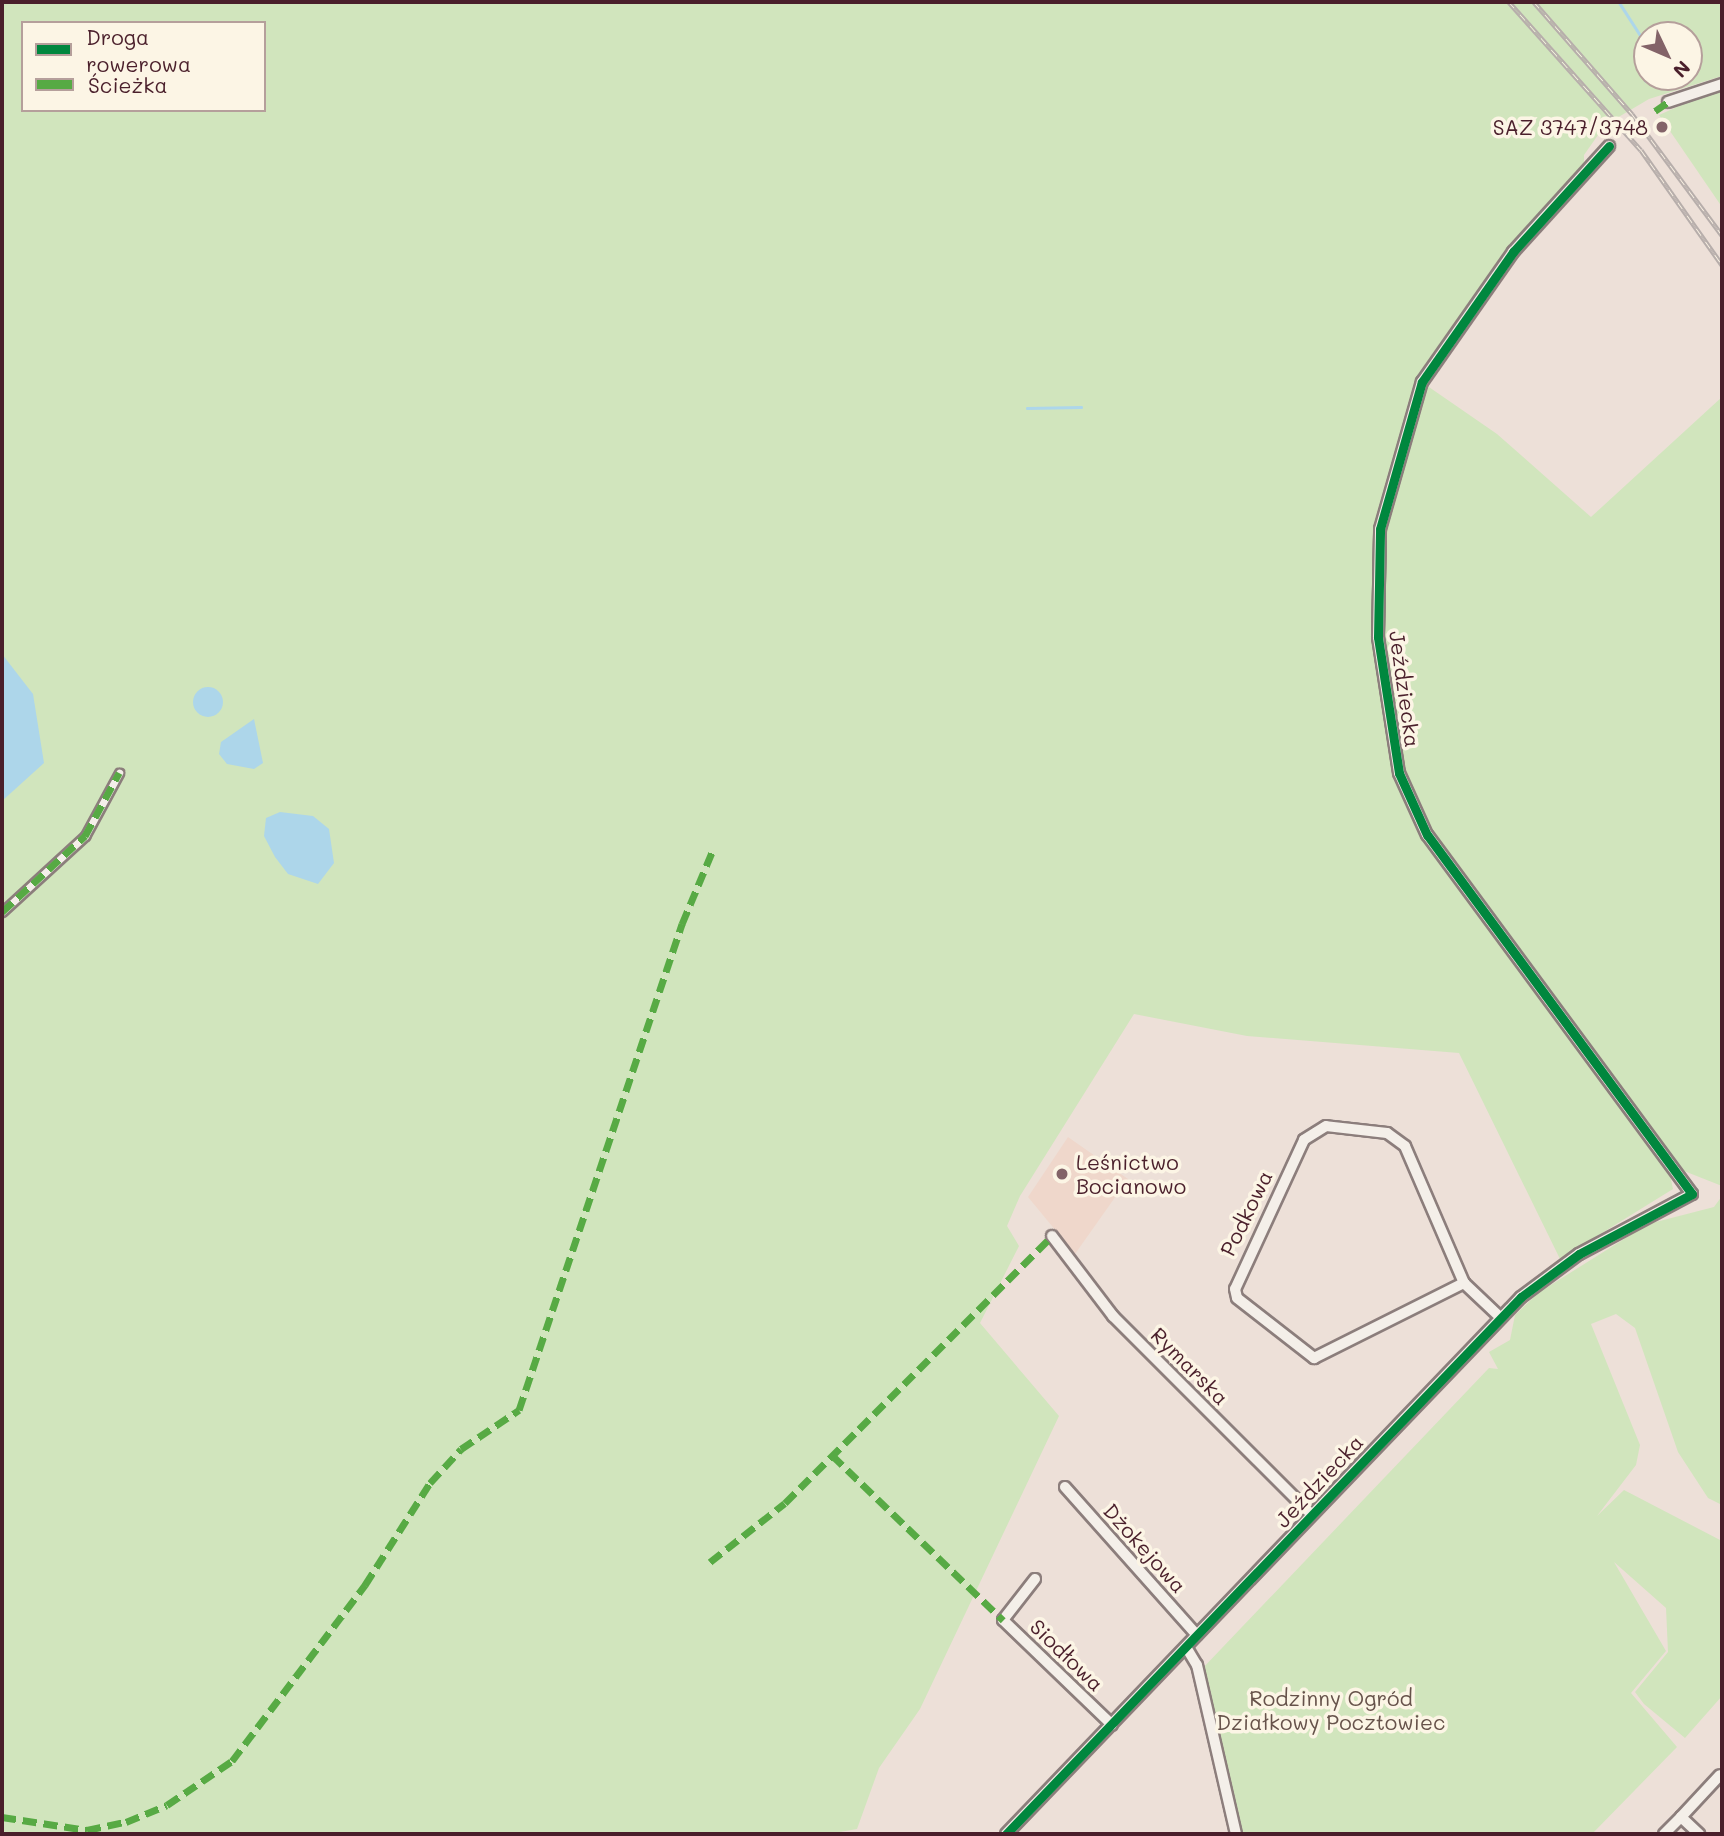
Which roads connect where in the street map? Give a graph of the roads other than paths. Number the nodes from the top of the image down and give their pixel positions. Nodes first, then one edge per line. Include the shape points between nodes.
1 (1722, 84) edge
2 (1668, 102) dead end
3 (1609, 146) dead end
4 (118, 773) dead end
5 (2, 912) edge
6 (1052, 1236) dead end
7 (1464, 1283) junction
8 (1500, 1317) junction
9 (1065, 1487) dead end
10 (1311, 1514) junction
11 (1035, 1579) dead end
12 (1197, 1635) junction
13 (1186, 1647) junction
14 (1112, 1725) junction
15 (1720, 1775) dead end
16 (1681, 1817) junction
17 (1006, 1834) edge
18 (1236, 1834) edge
19 (1664, 1834) edge
20 (1699, 1834) edge

1 - 2 street
3 - 8 street, Jeździecka via 1513,252 1422,382 1380,529 1378,637 1399,773 1427,835 1692,1194 1579,1254
4 - 5 street via 85,836
6 - 10 street, Rymarska via 1113,1316
7 - 7 street, Podkowa via 1314,1358 1237,1298 1235,1289 1304,1140 1326,1126 1397,1137
7 - 8 street, Podkowa
8 - 10 street, Jeździecka
9 - 12 street, Dżokejowa
10 - 12 street, Jeździecka
11 - 14 street, Siodłowa via 1003,1620
12 - 13 street, Jeździecka
13 - 14 street, Jeździecka
13 - 18 street via 1197,1665
14 - 17 street, Jeździecka
15 - 16 street
16 - 19 street
16 - 20 street

